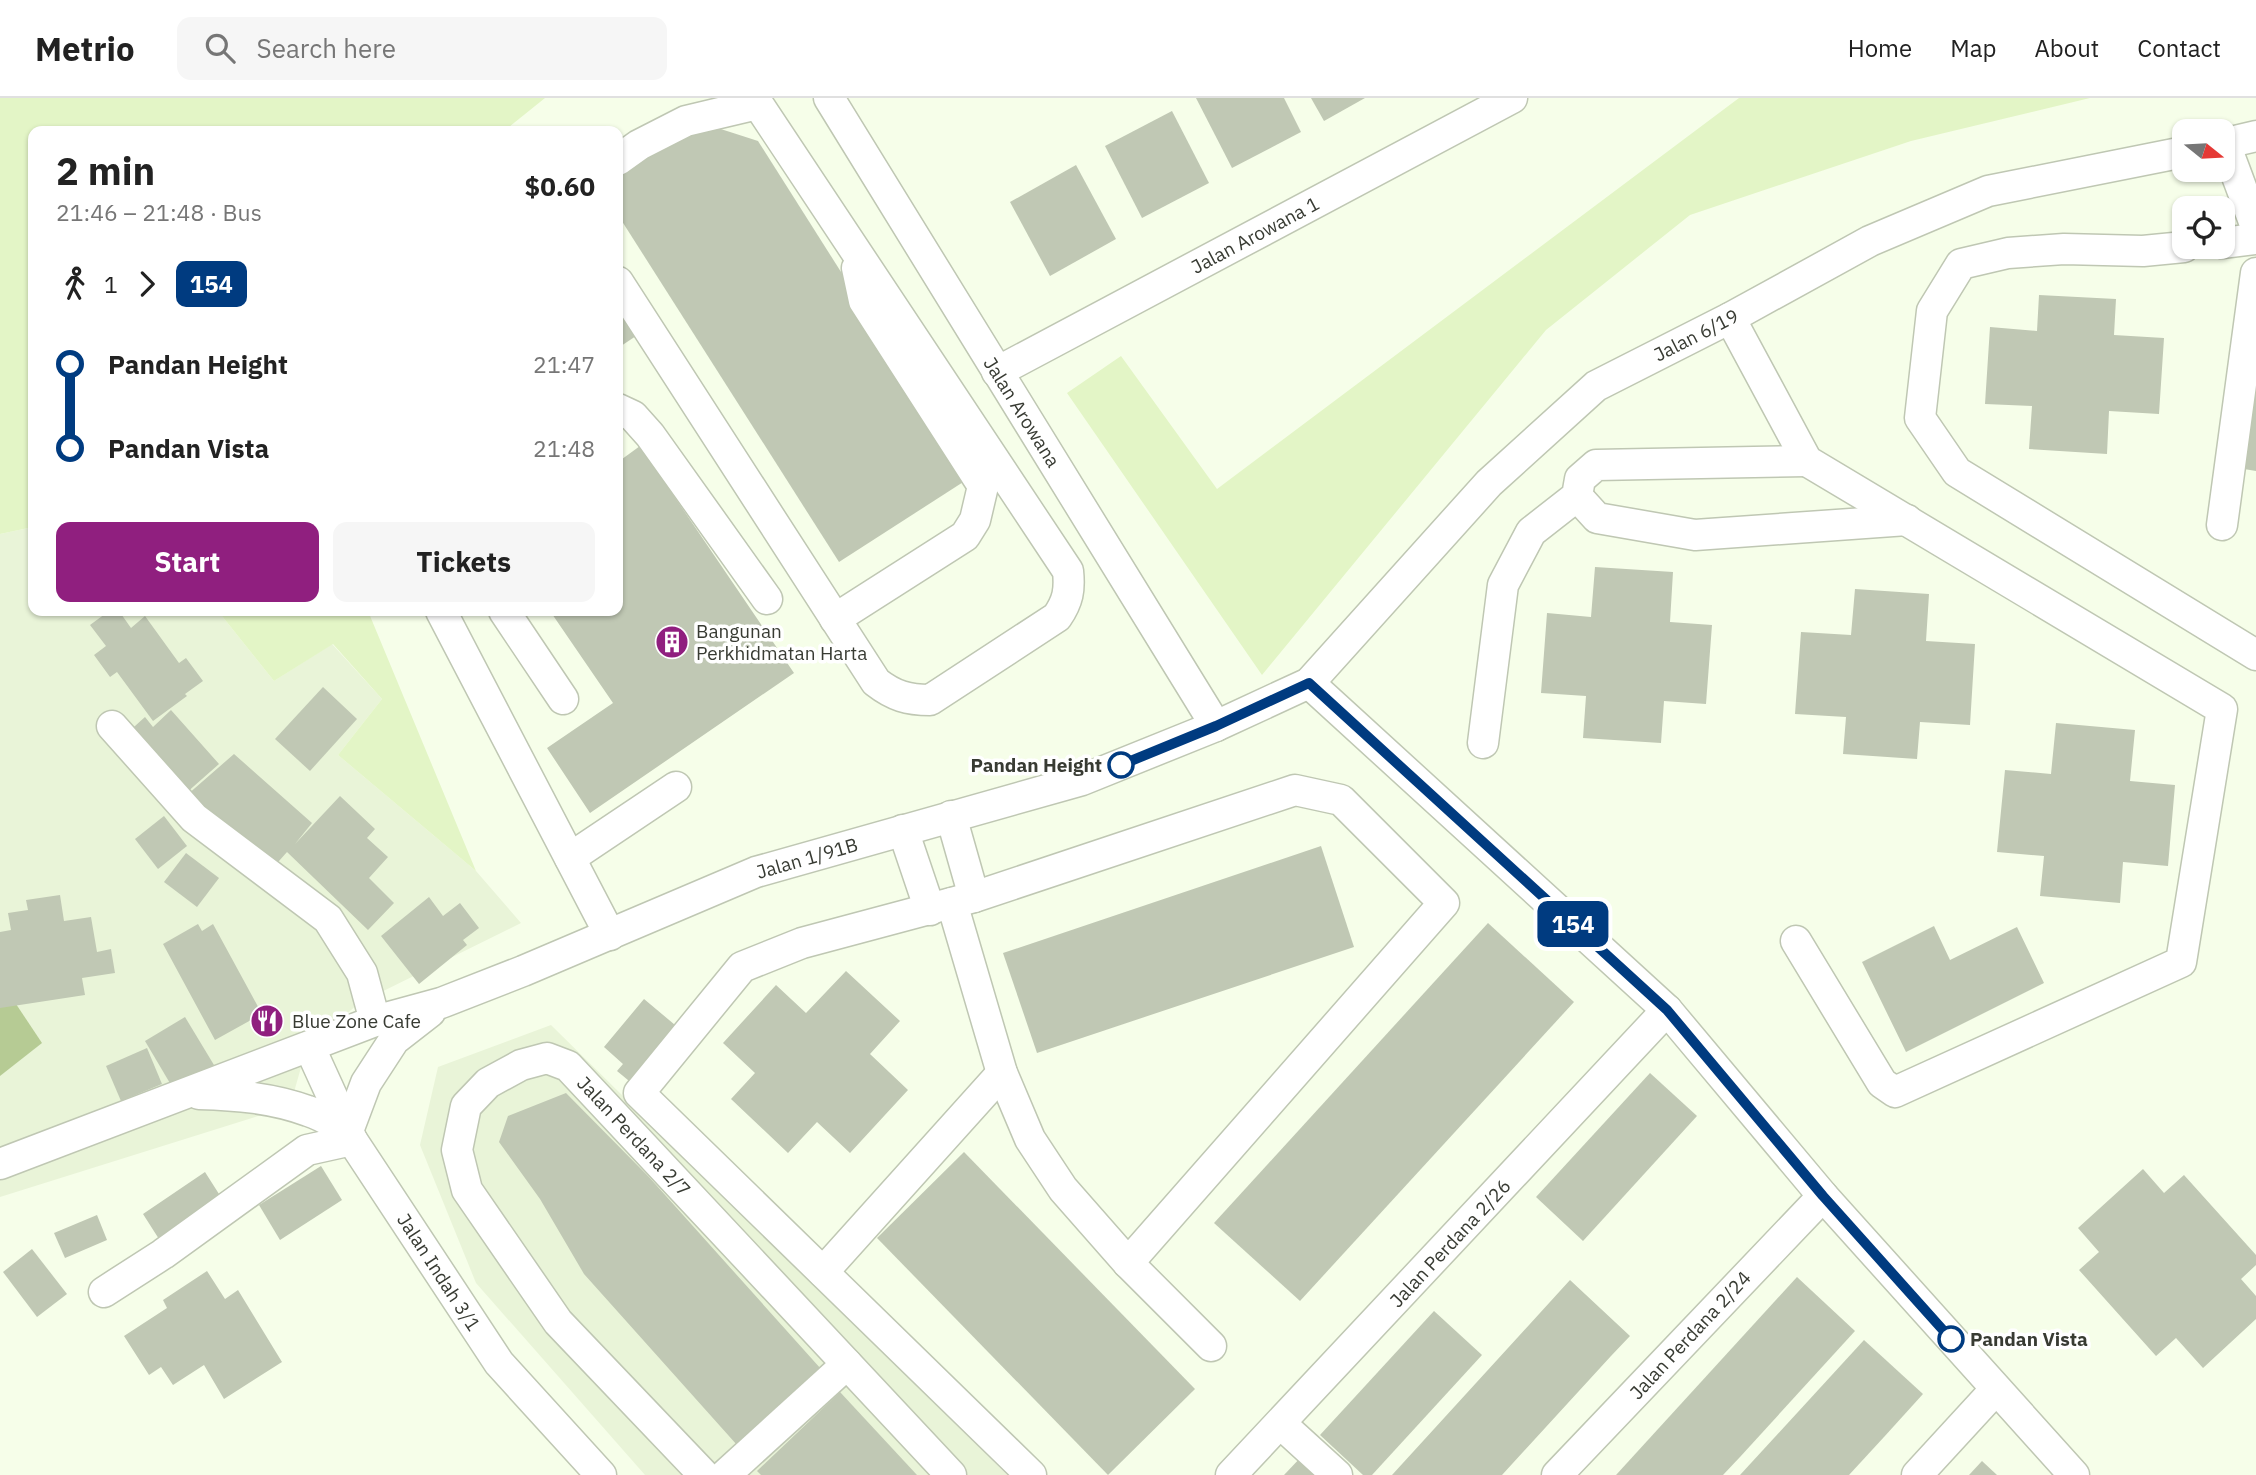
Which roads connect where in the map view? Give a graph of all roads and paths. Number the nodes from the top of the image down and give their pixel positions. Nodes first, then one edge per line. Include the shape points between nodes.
1 (829, 98) edge
2 (1512, 98) edge
3 (2256, 136) edge
4 (2235, 141) edge
5 (2172, 154) edge
6 (623, 156) edge
7 (2235, 172) edge
8 (2256, 226) edge
9 (2256, 239) edge
10 (2235, 241) edge
11 (851, 244) junction
12 (2172, 248) edge
13 (2256, 273) edge
14 (623, 290) edge
15 (1730, 318) junction
16 (997, 372) junction
17 (623, 411) edge
18 (1807, 461) junction
19 (1577, 496) junction
20 (1907, 520) junction
21 (2222, 525) dead end
22 (767, 599) dead end
23 (444, 616) edge
24 (507, 616) edge
25 (835, 619) junction
26 (2256, 655) edge
27 (1309, 683) junction
28 (563, 699) dead end
29 (112, 726) dead end
30 (1216, 726) junction
31 (1483, 743) dead end
32 (676, 787) dead end
33 (951, 816) junction
34 (903, 830) junction
35 (570, 858) junction
36 (952, 903) junction
37 (610, 935) junction
38 (1796, 941) dead end
39 (442, 1003) junction
40 (1667, 1010) junction
41 (375, 1021) junction
42 (310, 1048) junction
43 (1002, 1073) junction
44 (187, 1094) junction
45 (350, 1135) junction
46 (0, 1164) edge
47 (1823, 1196) junction
48 (1128, 1263) junction
49 (823, 1272) junction
50 (104, 1292) dead end
51 (1211, 1346) dead end
52 (847, 1364) junction
53 (1996, 1389) junction
54 (1281, 1423) junction
55 (601, 1475) edge
56 (704, 1475) edge
57 (726, 1475) edge
58 (951, 1475) edge
59 (1031, 1475) edge
60 (1231, 1475) edge
61 (1337, 1475) edge
62 (1557, 1475) edge
63 (1917, 1475) edge
64 (2074, 1475) edge

1 - 16 street, Jalan Arowana
2 - 16 street, Jalan Arowana 1
3 - 4 street
5 - 15 street, Jalan 6/19 via 1988,191 1870,241
6 - 11 street via 685,121 758,104
7 - 8 street
9 - 10 street
11 - 25 street via 864,301 983,485 975,520 965,536
11 - 25 street via 1068,571 1070,586 1057,617 930,700 910,700 876,682
12 - 26 street via 2064,248 2008,253 1961,264 1932,310 1920,418 1957,472
13 - 21 street
14 - 25 street
15 - 18 street
15 - 27 street, Jalan 6/19 via 1596,386 1489,483
16 - 30 street, Jalan Arowana
17 - 22 street via 650,435
18 - 19 street via 1596,465 1580,479
18 - 20 street
19 - 20 street via 1597,518 1695,535
19 - 31 street via 1531,532 1503,585
20 - 38 street via 2222,709 2181,962 1895,1092 1882,1083
23 - 35 street
24 - 28 street
27 - 30 street, Jalan 1/91B
27 - 40 street
29 - 41 street via 194,818 328,919 362,974
30 - 33 street, Jalan 1/91B via 1082,780
32 - 35 street
33 - 34 street, Jalan 1/91B
33 - 36 street
34 - 36 street
34 - 37 street, Jalan 1/91B via 756,872
35 - 37 street
36 - 43 street
36 - 48 street via 1295,790 1341,800 1444,903
36 - 49 street via 803,943 742,967 639,1093
37 - 39 street, Jalan 1/91B
39 - 41 street, Jalan 1/91B
39 - 45 street via 394,1040 366,1083
40 - 47 street
40 - 54 street, Jalan Perdana 2/26
41 - 42 street, Jalan 1/91B
42 - 44 street, Jalan 1/91B
42 - 45 street, Jalan Indah 3/1
43 - 48 street via 1030,1139 1063,1189
43 - 49 street
44 - 45 street via 270,1100 310,1111
44 - 46 street, Jalan 1/91B
45 - 50 street via 307,1150
45 - 55 street, Jalan Indah 3/1 via 499,1363
47 - 53 street
47 - 62 street, Jalan Perdana 2/24
48 - 51 street
49 - 59 street
52 - 56 street, Jalan Perdana 2/7 via 568,1066 547,1058 521,1065 488,1083 466,1106 457,1150 467,1191 558,1322
52 - 57 street
52 - 58 street, Jalan Perdana 2/7
53 - 63 street
53 - 64 street
54 - 60 street, Jalan Perdana 2/26
54 - 61 street

